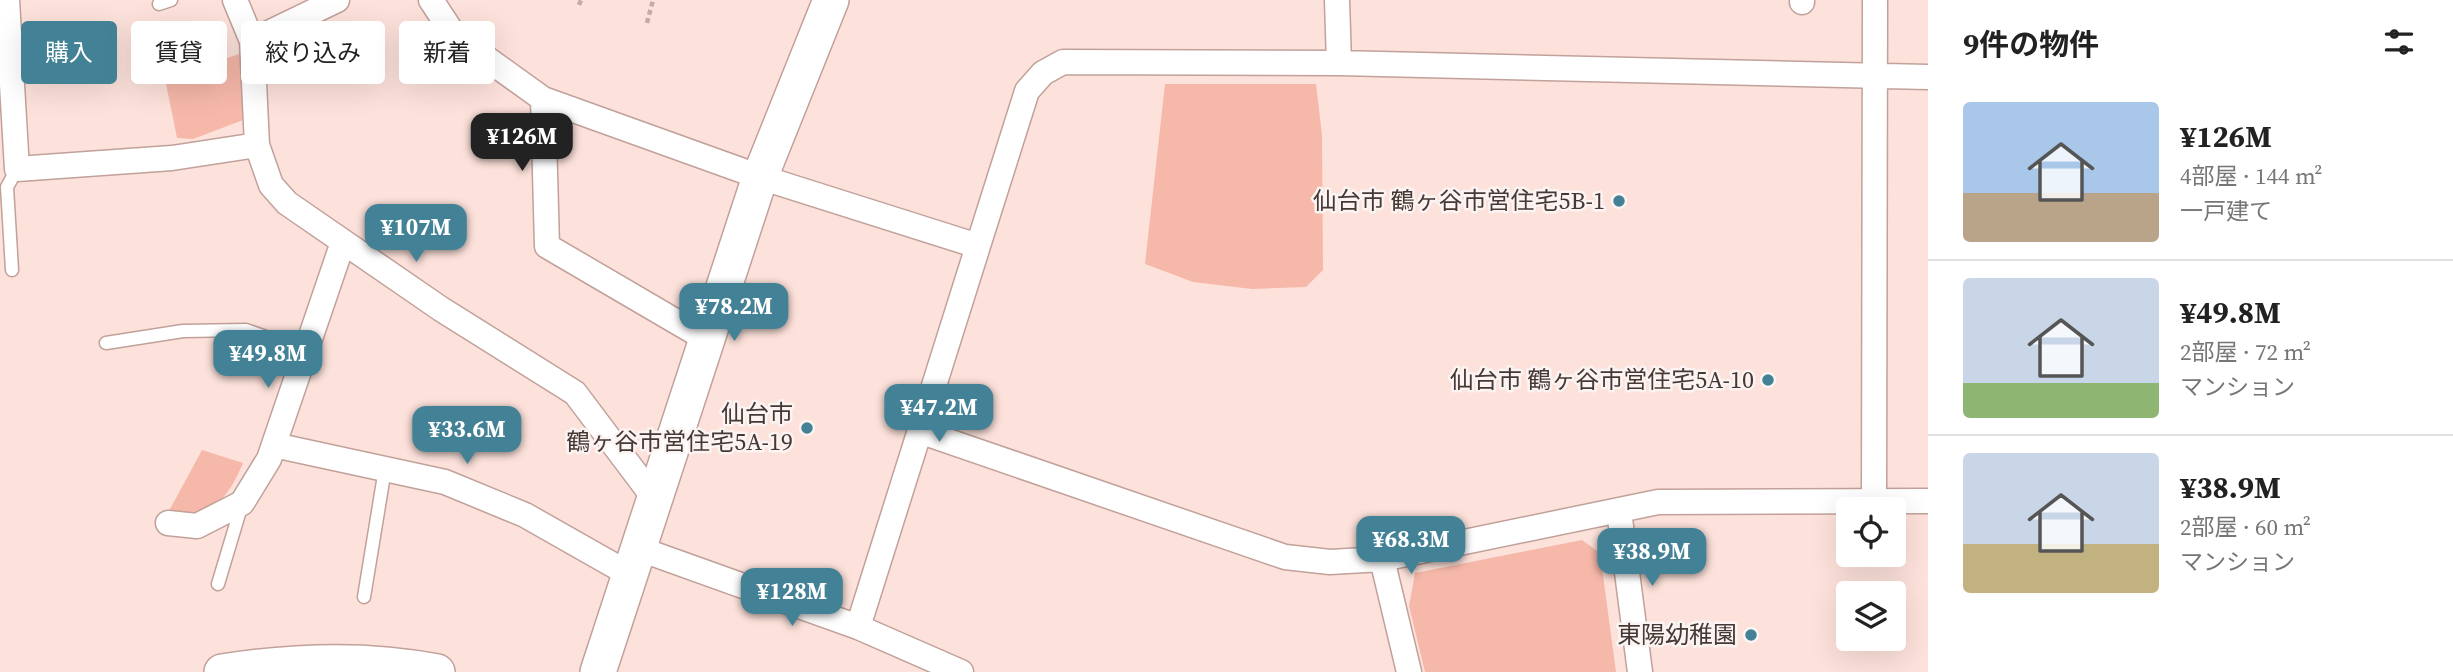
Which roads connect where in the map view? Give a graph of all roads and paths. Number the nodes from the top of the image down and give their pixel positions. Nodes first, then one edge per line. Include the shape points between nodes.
1 (7, 0) edge
2 (235, 0) edge
3 (337, 0) edge
4 (431, 0) edge
5 (653, 0) edge
6 (831, 0) edge
7 (1337, 0) edge
8 (1875, 0) edge
9 (244, 21) edge
10 (293, 21) edge
11 (647, 23) dead end
12 (1339, 63) junction
13 (1875, 75) junction
14 (1928, 77) edge
15 (254, 84) edge
16 (543, 99) junction
17 (257, 145) junction
18 (17, 169) junction
19 (760, 177) junction
20 (343, 242) junction
21 (978, 246) junction
22 (12, 270) dead end
23 (706, 339) junction
24 (106, 343) dead end
25 (306, 351) junction
26 (919, 431) junction
27 (274, 445) junction
28 (385, 469) junction
29 (1874, 497) edge
30 (654, 498) junction
31 (1836, 501) edge
32 (1906, 501) edge
33 (1928, 501) edge
34 (242, 503) junction
35 (1619, 510) junction
36 (168, 523) dead end
37 (1382, 559) junction
38 (633, 561) junction
39 (218, 584) dead end
40 (364, 597) dead end
41 (858, 627) junction
42 (222, 672) edge
43 (436, 672) edge
44 (598, 672) edge
45 (961, 672) edge
46 (1409, 672) edge
47 (1640, 672) edge

1 - 18 street
2 - 9 street
3 - 10 street
4 - 16 street via 454,35
5 - 11 path
6 - 19 street
7 - 12 street
8 - 13 street
12 - 13 street
12 - 21 street via 1063,62 1042,73 1027,92
13 - 14 street
13 - 29 street
15 - 17 street
16 - 19 street
16 - 23 street via 547,246
17 - 18 street via 172,158
17 - 20 street via 271,185 287,203
18 - 22 lane via 7,187
19 - 21 street
19 - 23 street
20 - 25 street
20 - 30 street via 575,393
21 - 26 street
23 - 30 street
24 - 25 lane via 183,331 246,330
25 - 27 street
26 - 37 street via 1285,557 1330,562
26 - 41 street
27 - 28 street
27 - 34 street
28 - 38 street via 445,482
28 - 40 lane
30 - 38 street
31 - 35 street via 1658,502
32 - 33 street
34 - 36 street via 197,526
34 - 39 lane
35 - 37 street
35 - 47 street
37 - 46 street
38 - 41 street
38 - 44 street
41 - 45 street
42 - 43 street via 327,661

